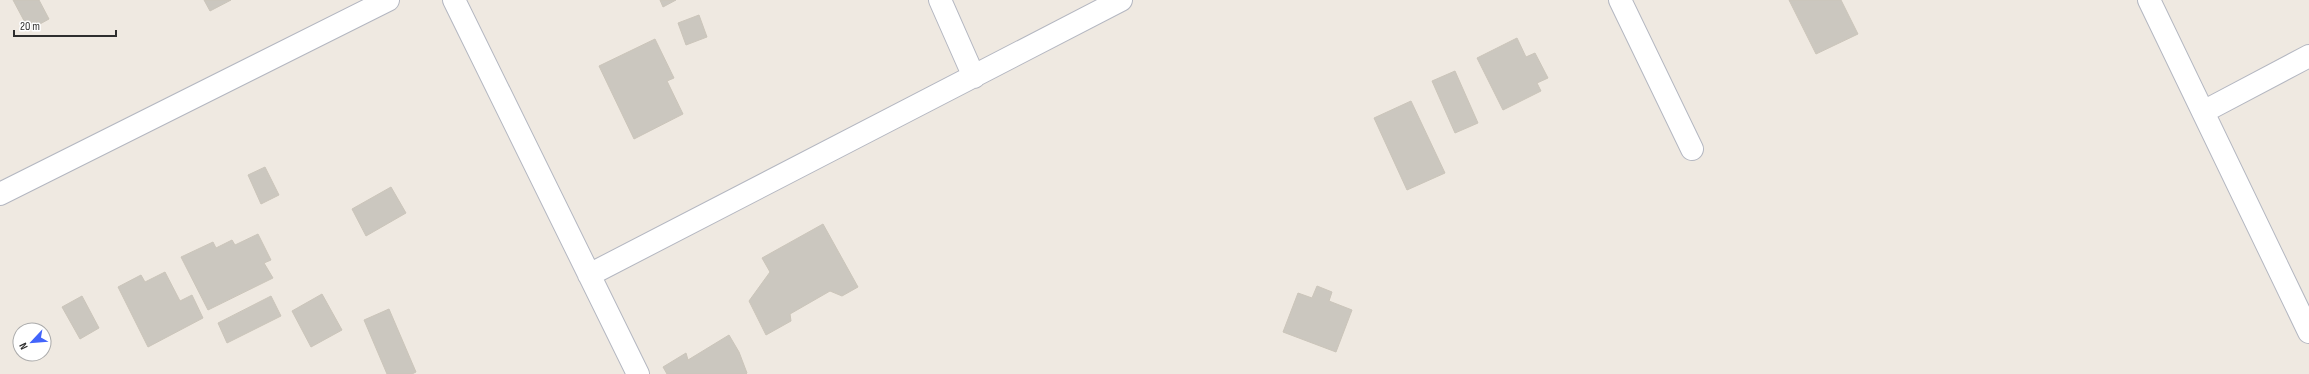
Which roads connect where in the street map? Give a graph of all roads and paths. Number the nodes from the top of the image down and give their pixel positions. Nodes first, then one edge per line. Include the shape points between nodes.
1 (388, 0) edge
2 (454, 0) edge
3 (940, 0) edge
4 (1121, 0) edge
5 (1620, 0) edge
6 (2149, 0) edge
7 (2309, 56) edge
8 (974, 77) junction
9 (2203, 112) junction
10 (1692, 149) dead end
11 (0, 194) edge
12 (589, 274) junction
13 (2309, 332) edge
14 (638, 374) edge

1 - 11 street
2 - 12 street
3 - 8 street
4 - 8 street
5 - 10 street
6 - 9 street
7 - 9 street
8 - 12 street
9 - 13 street
12 - 14 street

